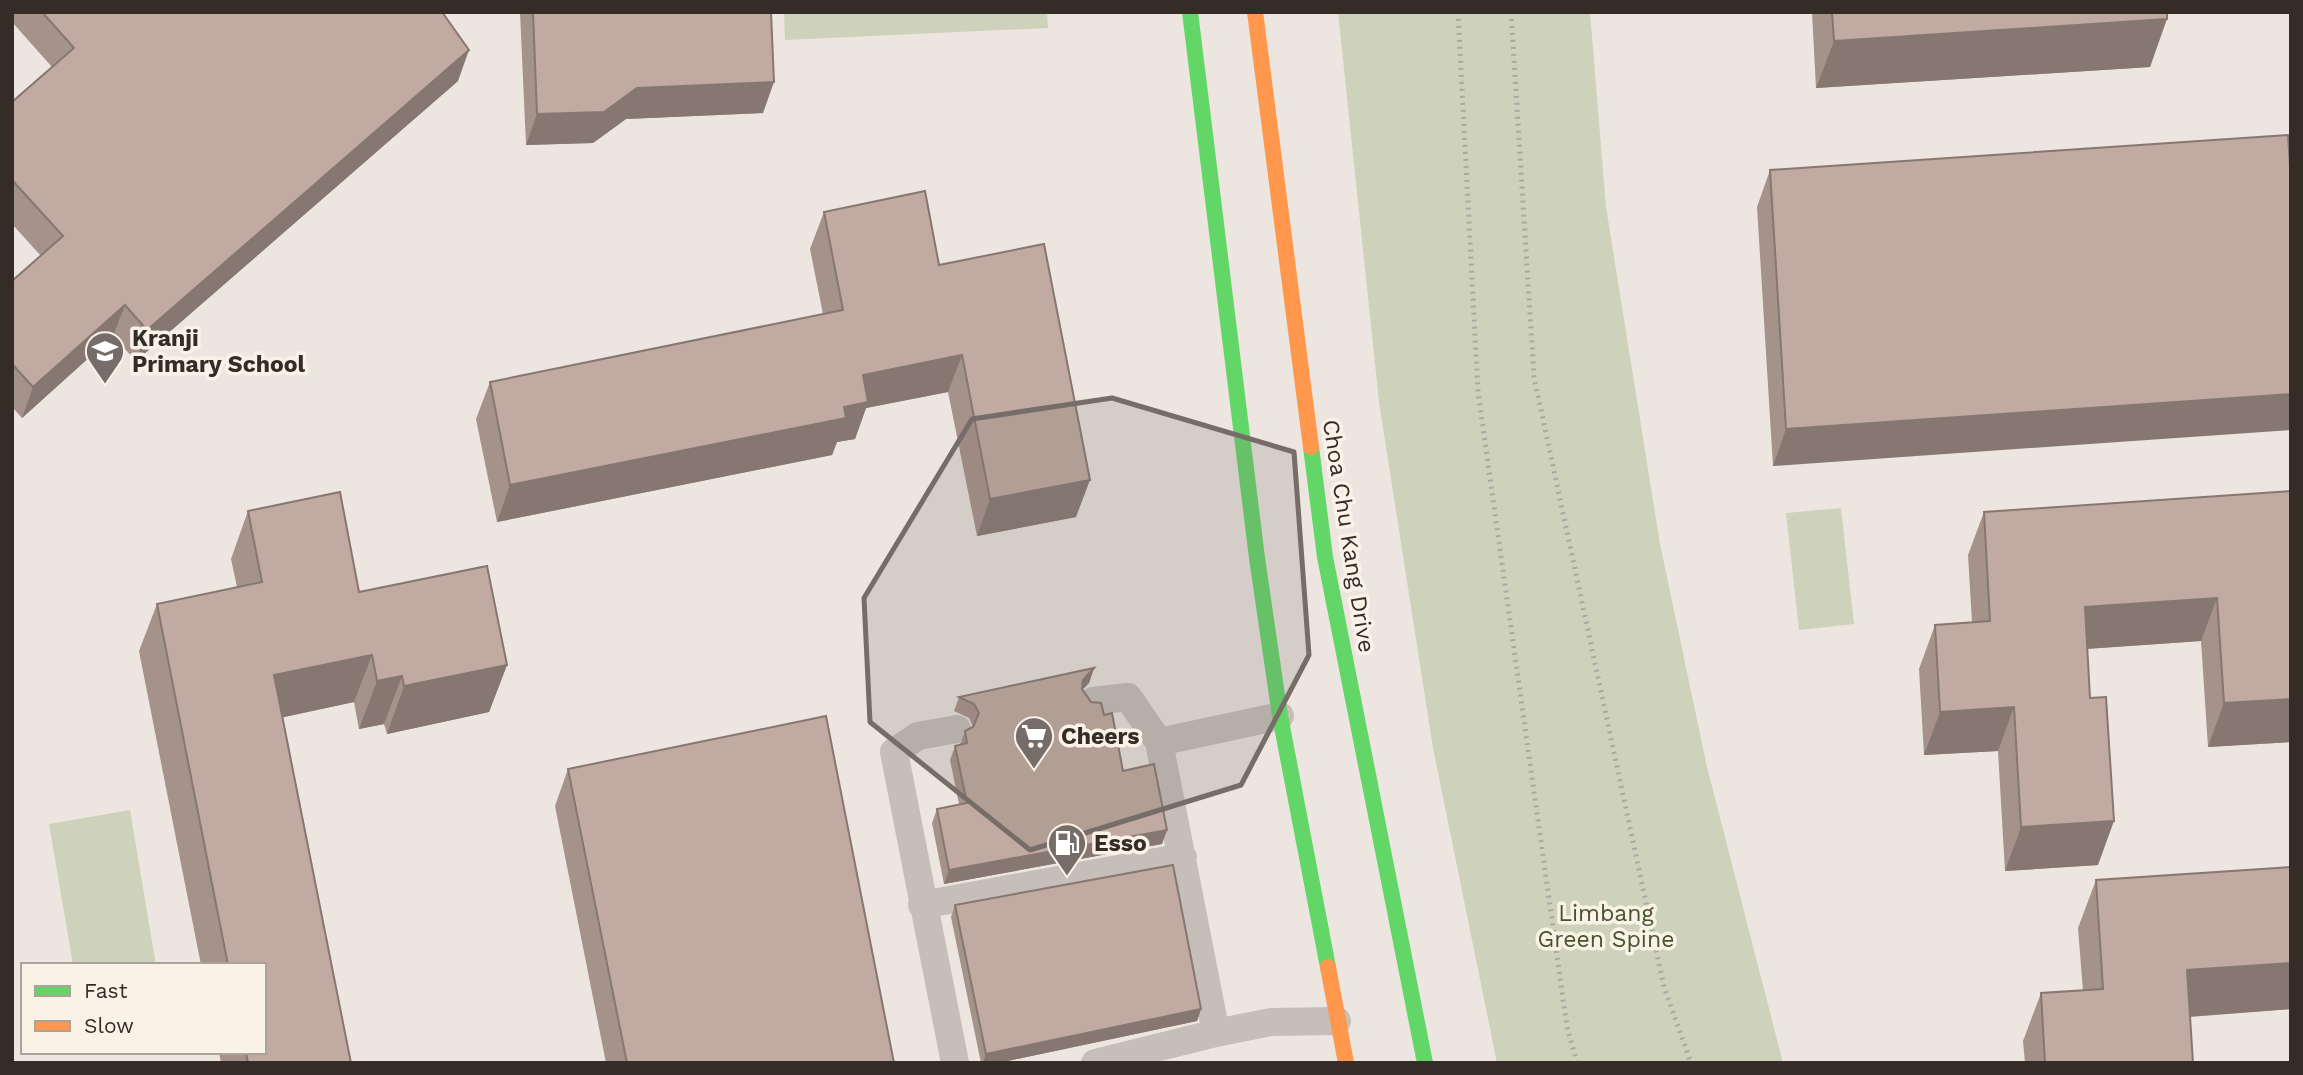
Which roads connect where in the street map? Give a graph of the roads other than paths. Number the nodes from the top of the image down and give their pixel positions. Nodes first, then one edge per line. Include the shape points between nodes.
1 (1190, 12) edge
2 (1255, 12) edge
3 (1093, 701) edge
4 (1280, 716) junction
5 (957, 729) dead end
6 (1159, 743) junction
7 (1182, 857) junction
8 (922, 905) junction
9 (1337, 1021) junction
10 (1216, 1033) junction
11 (955, 1063) edge
12 (1095, 1063) edge
13 (1346, 1063) edge
14 (1425, 1063) edge

1 - 4 main road
2 - 14 main road, Choa Chu Kang Drive via 1325,557
3 - 6 lane via 1128,697
4 - 6 lane
4 - 9 main road
5 - 8 lane via 918,736 894,752
6 - 7 lane
7 - 8 lane
7 - 10 lane
8 - 11 lane
9 - 10 lane via 1271,1022
9 - 13 main road
10 - 12 lane

